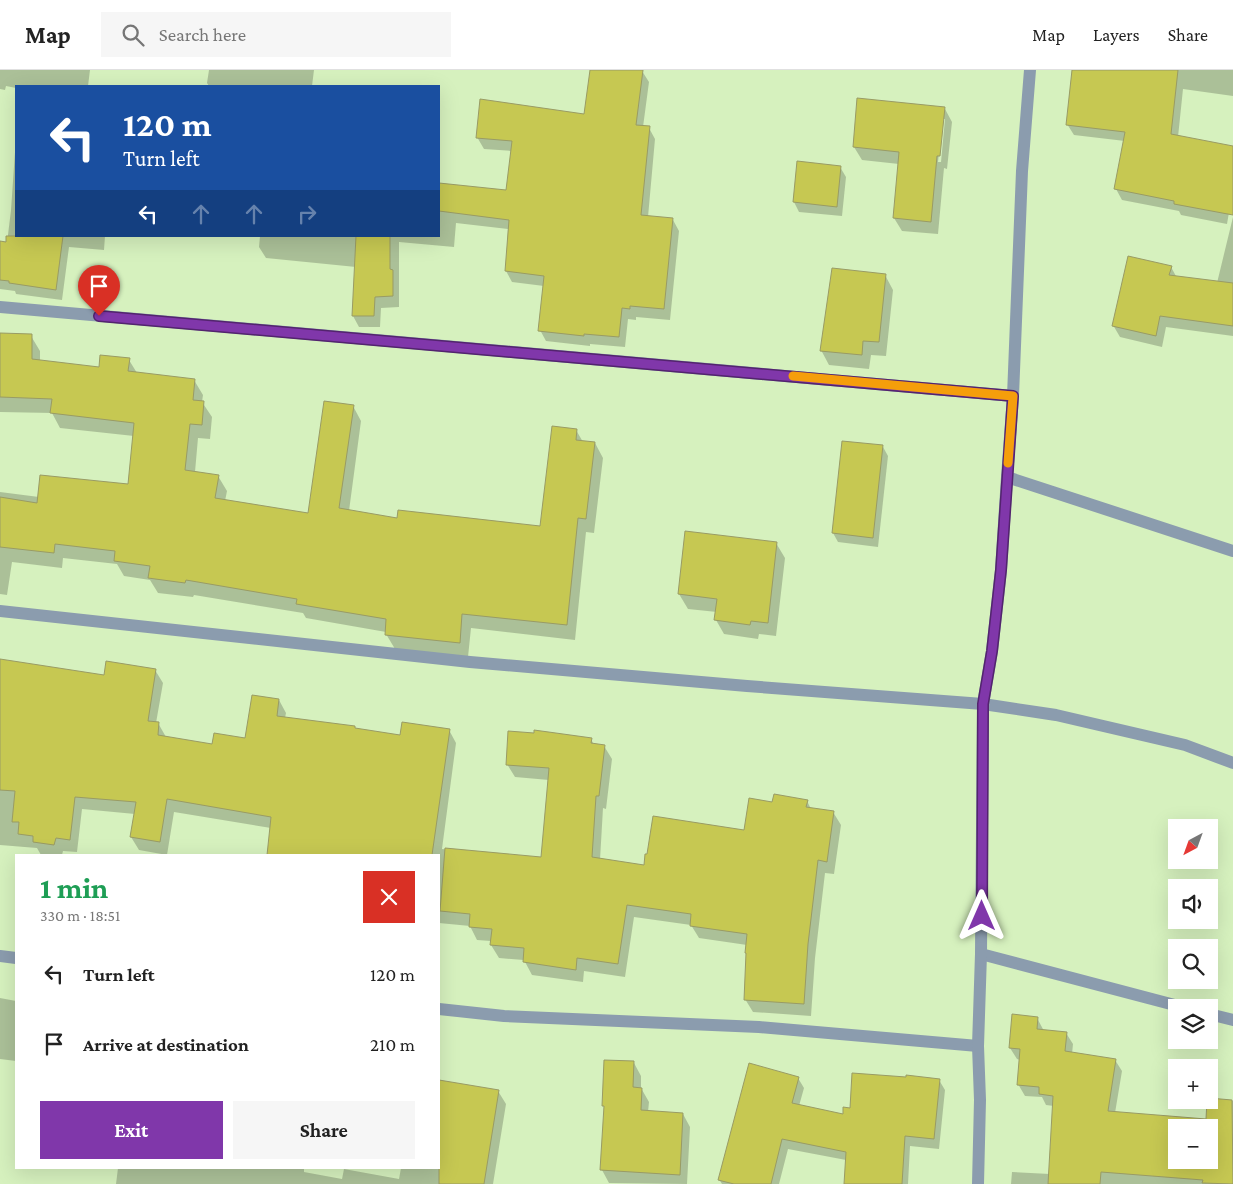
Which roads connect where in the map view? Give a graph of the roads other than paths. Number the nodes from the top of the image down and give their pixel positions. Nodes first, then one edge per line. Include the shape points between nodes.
1 (1030, 70) edge
2 (0, 307) edge
3 (1013, 396) junction
4 (1007, 477) junction
5 (1233, 551) edge
6 (0, 611) edge
7 (983, 704) junction
8 (1233, 763) edge
9 (982, 954) junction
10 (0, 956) edge
11 (15, 958) edge
12 (1168, 1003) edge
13 (440, 1009) edge
14 (1218, 1016) edge
15 (1233, 1020) edge
16 (978, 1046) junction
17 (978, 1184) edge

1 - 3 street via 1022,171
2 - 3 street
3 - 4 street
4 - 5 street
4 - 7 street via 1001,570
6 - 7 street via 470,662
7 - 8 street via 1056,715 1185,745
7 - 9 street
9 - 12 street
9 - 16 street
10 - 11 street
13 - 16 street via 504,1016 759,1027
14 - 15 street
16 - 17 street

